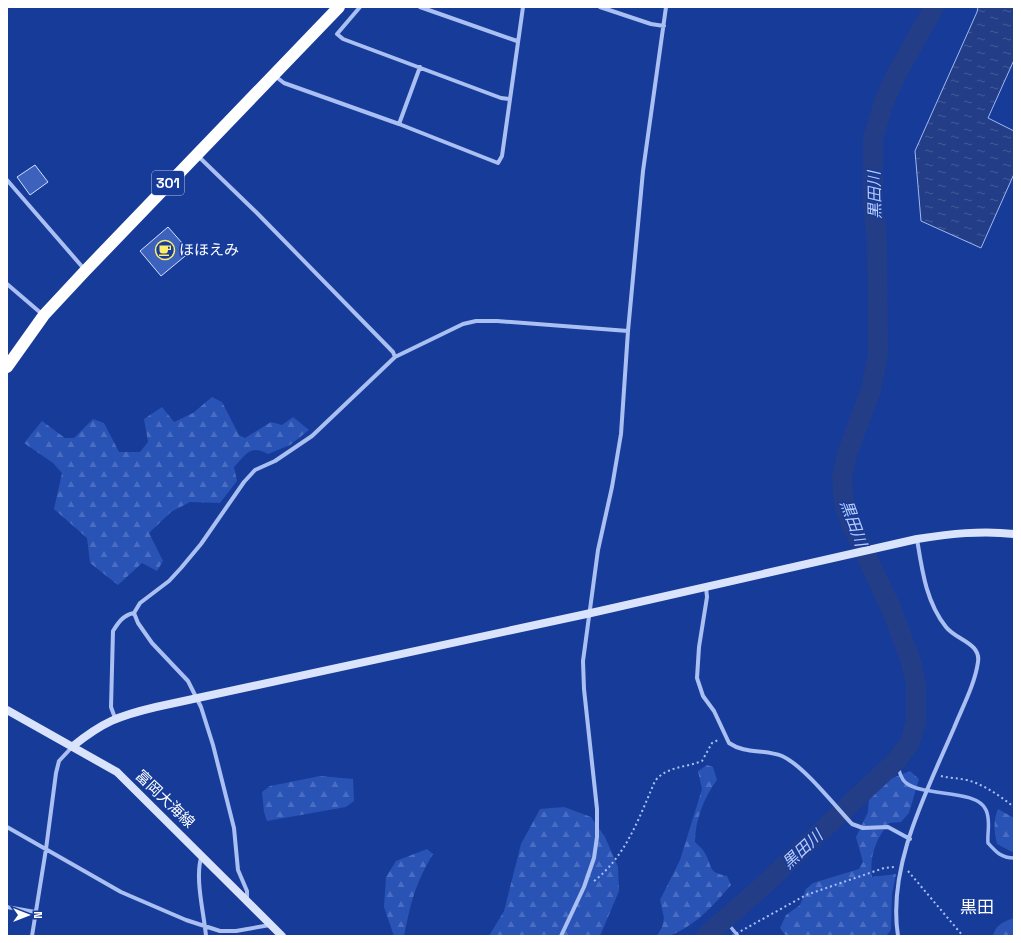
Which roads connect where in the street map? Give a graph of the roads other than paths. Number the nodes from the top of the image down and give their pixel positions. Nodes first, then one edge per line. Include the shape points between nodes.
1 (339, 7) edge
2 (360, 7) edge
3 (420, 7) edge
4 (523, 7) edge
5 (600, 7) edge
6 (666, 7) edge
7 (664, 26) junction
8 (517, 41) junction
9 (420, 67) junction
10 (275, 76) junction
11 (509, 99) junction
12 (399, 124) junction
13 (197, 154) junction
14 (7, 180) edge
15 (85, 271) junction
16 (7, 284) edge
17 (44, 315) junction
18 (628, 331) junction
19 (395, 357) junction
20 (7, 367) edge
21 (1014, 534) edge
22 (917, 539) junction
23 (706, 587) junction
24 (591, 612) junction
25 (134, 613) junction
26 (196, 698) junction
27 (7, 710) edge
28 (115, 718) junction
29 (73, 746) junction
30 (7, 827) edge
31 (910, 839) junction
32 (46, 849) junction
33 (202, 855) junction
34 (248, 901) junction
35 (7, 907) edge
36 (35, 912) junction
37 (271, 924) junction
38 (205, 926) junction
39 (32, 936) edge
40 (206, 936) edge
41 (282, 936) edge
42 (561, 936) edge
43 (898, 936) edge

1 - 10 highway, 301
2 - 9 street via 337,34 343,39
3 - 8 street
4 - 8 street
5 - 7 street via 650,24
6 - 7 street
7 - 18 street via 643,171
8 - 11 street
9 - 11 street
9 - 12 street
10 - 12 street via 284,82
10 - 13 highway, 301
11 - 12 street via 502,156 498,163
13 - 15 highway, 301
13 - 19 street via 393,352
14 - 15 street
15 - 17 highway, 301
16 - 17 street
17 - 20 highway, 301
18 - 19 street via 476,321 463,324
18 - 24 street via 620,434 612,487 598,550
19 - 25 street via 312,436 275,461 255,470 181,568 169,581 140,602
21 - 22 street via 960,532
22 - 23 street
22 - 31 street via 928,598 947,629 978,652 978,662
23 - 24 street
23 - 31 street via 697,678 702,696 719,720 729,743 748,751 781,756 795,763 852,824 863,828 888,827
24 - 26 street
24 - 42 street via 583,662 597,809 597,837 594,858 584,887
25 - 26 street via 152,642 188,681
25 - 28 street via 128,614 113,631 111,707
26 - 28 street
26 - 34 street via 213,745 234,828 238,870
27 - 29 street, 富岡大海線
28 - 29 street via 100,725
29 - 32 street via 59,762
29 - 33 street, 富岡大海線 via 117,772
30 - 32 street
31 - 43 street via 901,867 897,910
32 - 36 street
32 - 38 street via 89,876 158,910
33 - 34 street, 富岡大海線
33 - 38 street via 200,886
34 - 37 street, 富岡大海線
35 - 36 street
36 - 39 street
37 - 38 street via 236,931 220,931
37 - 41 street, 富岡大海線
38 - 40 street

